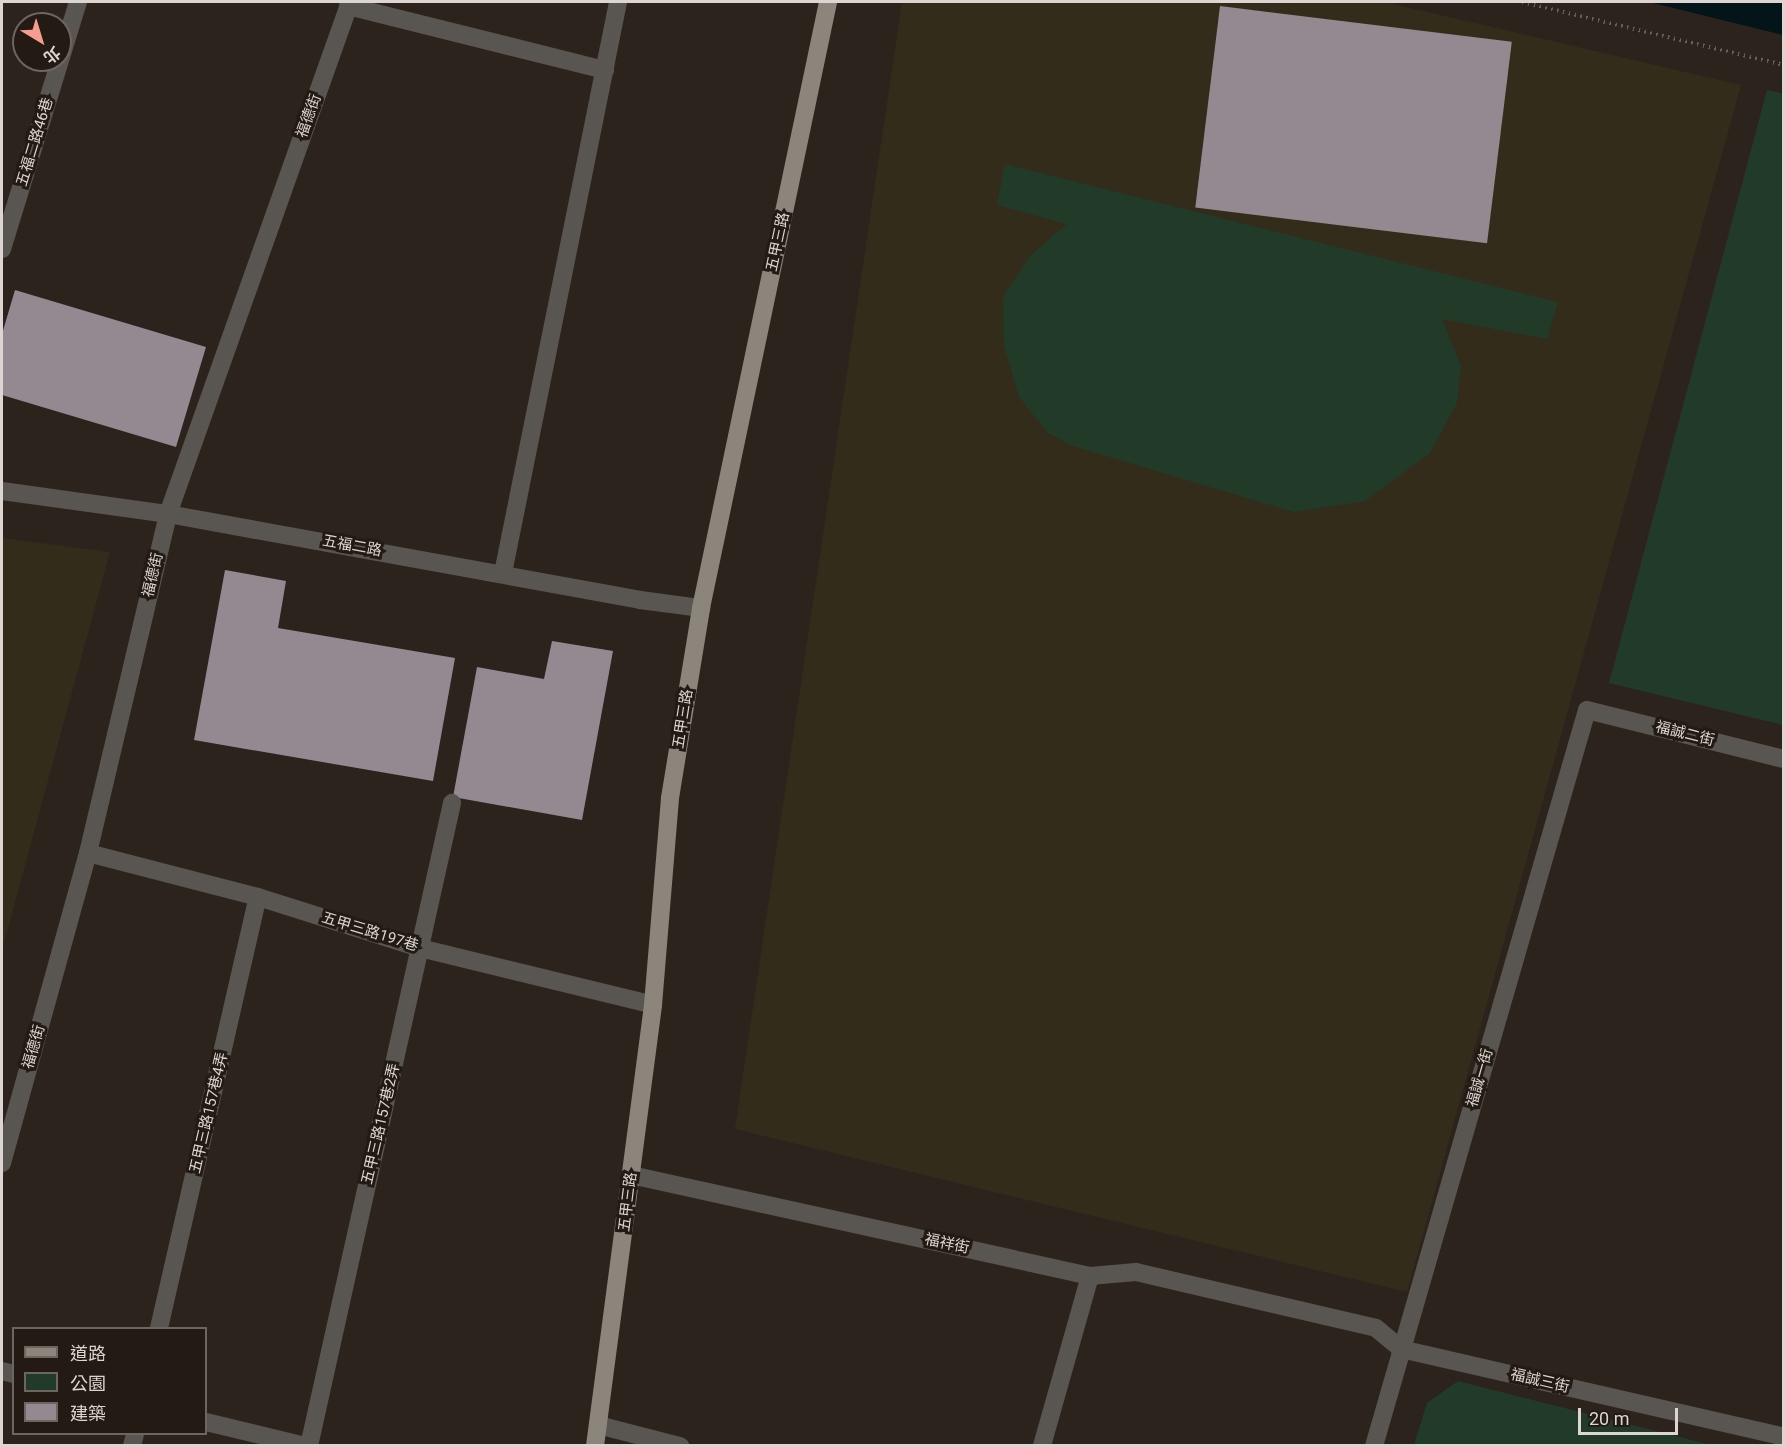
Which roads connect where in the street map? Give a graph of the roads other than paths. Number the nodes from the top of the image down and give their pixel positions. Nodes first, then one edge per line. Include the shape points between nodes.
1 (78, 2) edge
2 (618, 2) edge
3 (828, 2) edge
4 (349, 4) edge
5 (605, 70) junction
6 (2, 249) edge
7 (2, 491) edge
8 (168, 514) junction
9 (503, 573) junction
10 (701, 608) junction
11 (1587, 710) joint
12 (1784, 759) edge
13 (452, 803) dead end
14 (88, 853) junction
15 (258, 897) junction
16 (420, 948) junction
17 (653, 1005) junction
18 (2, 1163) edge
19 (631, 1175) junction
20 (1090, 1276) junction
21 (159, 1327) edge
22 (1401, 1349) junction
23 (207, 1422) edge
24 (598, 1425) junction
25 (1784, 1437) edge
26 (307, 1446) edge
27 (595, 1446) edge
28 (680, 1446) edge
29 (1042, 1446) edge
30 (1374, 1446) edge

1 - 6 street, 五福二路46巷
2 - 5 street
3 - 10 main road, 五甲三路
4 - 5 street
4 - 8 street, 福德街
5 - 9 street
7 - 8 street, 五福二路
8 - 9 street, 五福二路
8 - 14 street, 福德街
9 - 10 street, 五福二路
10 - 17 main road, 五甲三路 via 670,798
11 - 12 street, 福誠二街
11 - 22 street, 福誠一街
13 - 16 street, 五甲三路157巷2弄
14 - 15 street, 五甲三路197巷
14 - 18 street, 福德街
15 - 16 street, 五甲三路197巷
15 - 21 street, 五甲三路157巷4弄
16 - 17 street, 五甲三路197巷
16 - 26 street, 五甲三路157巷2弄
17 - 19 main road, 五甲三路
19 - 20 street, 福祥街
19 - 24 main road, 五甲三路
20 - 22 street, 福祥街 via 1136,1272 1376,1328
20 - 29 street
22 - 25 street, 福誠三街
22 - 30 street, 福誠一街
23 - 26 street
24 - 27 main road, 五甲三路
24 - 28 street

